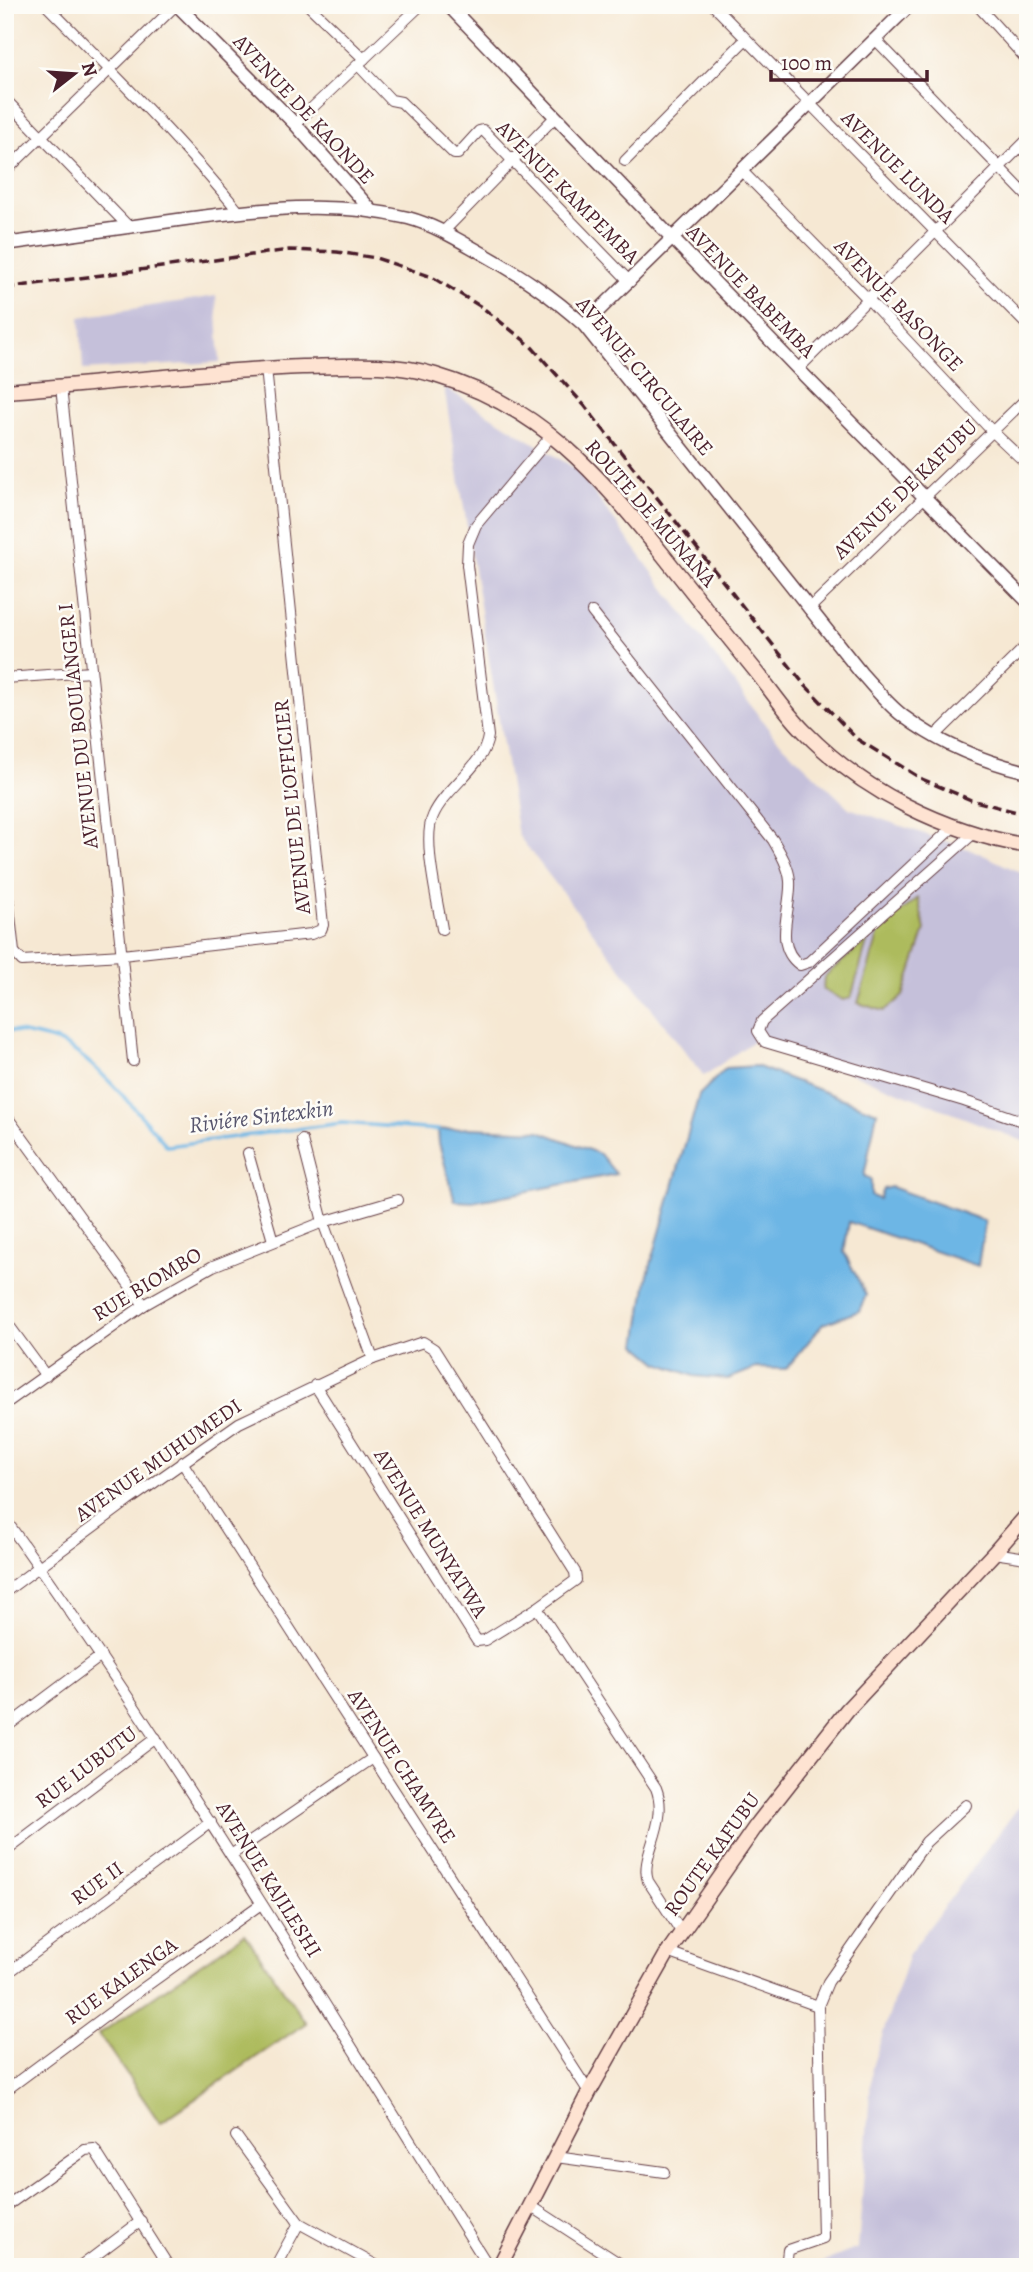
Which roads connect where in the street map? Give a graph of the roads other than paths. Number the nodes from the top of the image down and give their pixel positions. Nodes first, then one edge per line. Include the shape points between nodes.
1 (46, 5) edge
2 (177, 5) edge
3 (308, 5) edge
4 (421, 5) edge
5 (448, 5) edge
6 (713, 5) edge
7 (911, 5) edge
8 (977, 5) edge
9 (746, 39) junction
10 (876, 40) junction
11 (1028, 61) edge
12 (361, 62) junction
13 (110, 70) junction
14 (5, 99) edge
15 (810, 106) junction
16 (555, 117) junction
17 (295, 124) junction
18 (41, 136) junction
19 (1028, 139) edge
20 (625, 161) dead end
21 (513, 162) junction
22 (999, 167) junction
23 (742, 171) junction
24 (5, 172) edge
25 (1028, 197) edge
26 (372, 211) junction
27 (239, 212) junction
28 (128, 226) junction
29 (444, 231) junction
30 (5, 232) edge
31 (935, 232) junction
32 (674, 239) junction
33 (10, 243) edge
34 (630, 282) junction
35 (868, 299) junction
36 (584, 325) junction
37 (1028, 326) edge
38 (266, 368) junction
39 (798, 369) junction
40 (61, 387) junction
41 (5, 391) edge
42 (1028, 397) edge
43 (992, 431) junction
44 (552, 435) junction
45 (1028, 465) edge
46 (925, 497) junction
47 (1028, 602) edge
48 (810, 609) junction
49 (592, 612) dead end
50 (1028, 644) edge
51 (92, 672) junction
52 (5, 678) edge
53 (934, 737) junction
54 (1028, 772) edge
55 (953, 827) junction
56 (974, 833) junction
57 (1028, 846) edge
58 (5, 870) edge
59 (442, 929) dead end
60 (122, 955) junction
61 (133, 1061) dead end
62 (5, 1114) edge
63 (1028, 1123) edge
64 (302, 1140) dead end
65 (248, 1153) dead end
66 (398, 1200) dead end
67 (323, 1222) junction
68 (273, 1241) junction
69 (144, 1305) junction
70 (5, 1320) edge
71 (373, 1359) junction
72 (46, 1376) junction
73 (315, 1385) junction
74 (5, 1404) edge
75 (182, 1462) junction
76 (1028, 1514) edge
77 (5, 1519) edge
78 (995, 1553) junction
79 (1028, 1560) edge
80 (40, 1568) junction
81 (5, 1592) edge
82 (537, 1608) junction
83 (101, 1656) junction
84 (5, 1728) edge
85 (156, 1738) junction
86 (373, 1758) junction
87 (966, 1805) dead end
88 (211, 1822) junction
89 (5, 1852) edge
90 (231, 1855) junction
91 (261, 1904) junction
92 (682, 1933) junction
93 (668, 1952) junction
94 (5, 1975) edge
95 (818, 2006) junction
96 (5, 2091) edge
97 (589, 2092) junction
98 (236, 2136) dead end
99 (556, 2157) junction
100 (664, 2172) dead end
101 (531, 2206) junction
102 (5, 2207) edge
103 (141, 2221) junction
104 (299, 2223) junction
105 (80, 2267) edge
106 (169, 2267) edge
107 (275, 2267) edge
108 (379, 2267) edge
109 (489, 2267) edge
110 (499, 2267) edge
111 (625, 2267) edge
112 (786, 2267) edge

1 - 13 street
2 - 13 street
2 - 17 street, AVENUE DE KAONDE
3 - 12 street, AVENUE KAMPEMBA
4 - 12 street
5 - 16 street, AVENUE BABEMBA
6 - 9 street, AVENUE LUNDA
7 - 10 street
8 - 11 street
9 - 15 street, AVENUE LUNDA
9 - 20 street
10 - 15 street
10 - 22 street
12 - 17 street
12 - 21 street, AVENUE KAMPEMBA via 391,100 401,102 454,155 483,130
13 - 18 street
13 - 27 street
14 - 18 street
15 - 23 street
15 - 31 street, AVENUE LUNDA
16 - 21 street
16 - 32 street, AVENUE BABEMBA
17 - 26 street, AVENUE DE KAONDE
18 - 24 street
18 - 28 street
19 - 22 street
21 - 29 street
21 - 34 street, AVENUE KAMPEMBA
22 - 25 street
22 - 31 street
23 - 32 street
23 - 35 street, AVENUE BASONGE
26 - 27 street, AVENUE CIRCULAIRE via 313,207
26 - 29 street, AVENUE CIRCULAIRE
27 - 28 street, AVENUE CIRCULAIRE
28 - 33 street, AVENUE CIRCULAIRE
29 - 36 street, AVENUE CIRCULAIRE via 526,279
30 - 33 street
31 - 35 street
31 - 37 street, AVENUE LUNDA
32 - 34 street
32 - 39 street, AVENUE BABEMBA
34 - 36 street
35 - 39 street
35 - 43 street, AVENUE BASONGE
36 - 48 street, AVENUE CIRCULAIRE
38 - 40 main road, ROUTE DE MUNANA
38 - 44 main road, ROUTE DE MUNANA via 407,368 505,402
38 - 60 street, AVENUE DE L'OFFICIER via 323,925 312,934
39 - 46 street, AVENUE BABEMBA
40 - 41 main road, ROUTE DE MUNANA
40 - 51 street, AVENUE DU BOULANGER I
42 - 43 street, AVENUE DE KAFUBU
43 - 45 street, AVENUE BASONGE
43 - 46 street, AVENUE DE KAFUBU
44 - 55 main road, ROUTE DE MUNANA via 629,513 804,731 849,770 894,799
44 - 59 street via 476,526 468,544 488,736 485,748 439,804 430,824
46 - 47 street, AVENUE BABEMBA
46 - 48 street, AVENUE DE KAFUBU
48 - 53 street, AVENUE CIRCULAIRE via 860,673 901,715
49 - 55 street via 773,840 790,880 784,935 790,958 800,965 809,962
50 - 53 street
51 - 52 street
51 - 60 street, AVENUE DU BOULANGER I
53 - 54 street, AVENUE CIRCULAIRE via 1001,766
55 - 56 main road, ROUTE DE MUNANA
56 - 57 main road, ROUTE DE MUNANA
56 - 63 street via 762,1021 758,1031 765,1042
58 - 60 street, AVENUE DE L'OFFICIER via 18,959
60 - 61 street, AVENUE DU BOULANGER I
62 - 69 street
64 - 67 street
65 - 68 street
66 - 67 street, RUE BIOMBO
67 - 68 street, RUE BIOMBO
67 - 71 street
68 - 69 street, RUE BIOMBO via 213,1266
69 - 72 street, RUE BIOMBO
70 - 72 street
71 - 73 street, AVENUE MUHUMEDI
71 - 82 street, AVENUE MUHUMEDI via 419,1342 434,1349 577,1575
72 - 74 street, RUE BIOMBO
73 - 75 street, AVENUE MUHUMEDI via 239,1423
73 - 82 street, AVENUE MUNYATWA via 477,1641
75 - 80 street, AVENUE MUHUMEDI
75 - 86 street, AVENUE CHAMVRE
76 - 78 main road, ROUTE KAFUBU
77 - 80 street, AVENUE KAJILESHI
78 - 79 street
78 - 92 main road, ROUTE KAFUBU via 847,1710 756,1826
80 - 81 street, AVENUE MUHUMEDI
80 - 83 street, AVENUE KAJILESHI
82 - 92 street via 656,1788 658,1828 645,1872
83 - 84 street
83 - 85 street, AVENUE KAJILESHI
85 - 88 street, AVENUE KAJILESHI
85 - 89 street, RUE LUBUTU
86 - 90 street
86 - 97 street, AVENUE CHAMVRE
87 - 95 street via 926,1842 828,1982
88 - 90 street, AVENUE KAJILESHI
88 - 94 street, RUE II
90 - 91 street, AVENUE KAJILESHI
91 - 96 street, RUE KALENGA
91 - 109 street, AVENUE KAJILESHI
92 - 93 main road, ROUTE KAFUBU
93 - 95 street
93 - 97 main road, ROUTE KAFUBU
95 - 112 street via 823,2238 788,2250
97 - 99 main road, ROUTE KAFUBU
98 - 104 street
99 - 100 street
99 - 101 main road, ROUTE KAFUBU
101 - 110 main road, ROUTE KAFUBU
101 - 111 street
102 - 103 street via 89,2148
103 - 105 street
103 - 106 street
104 - 107 street
104 - 108 street

